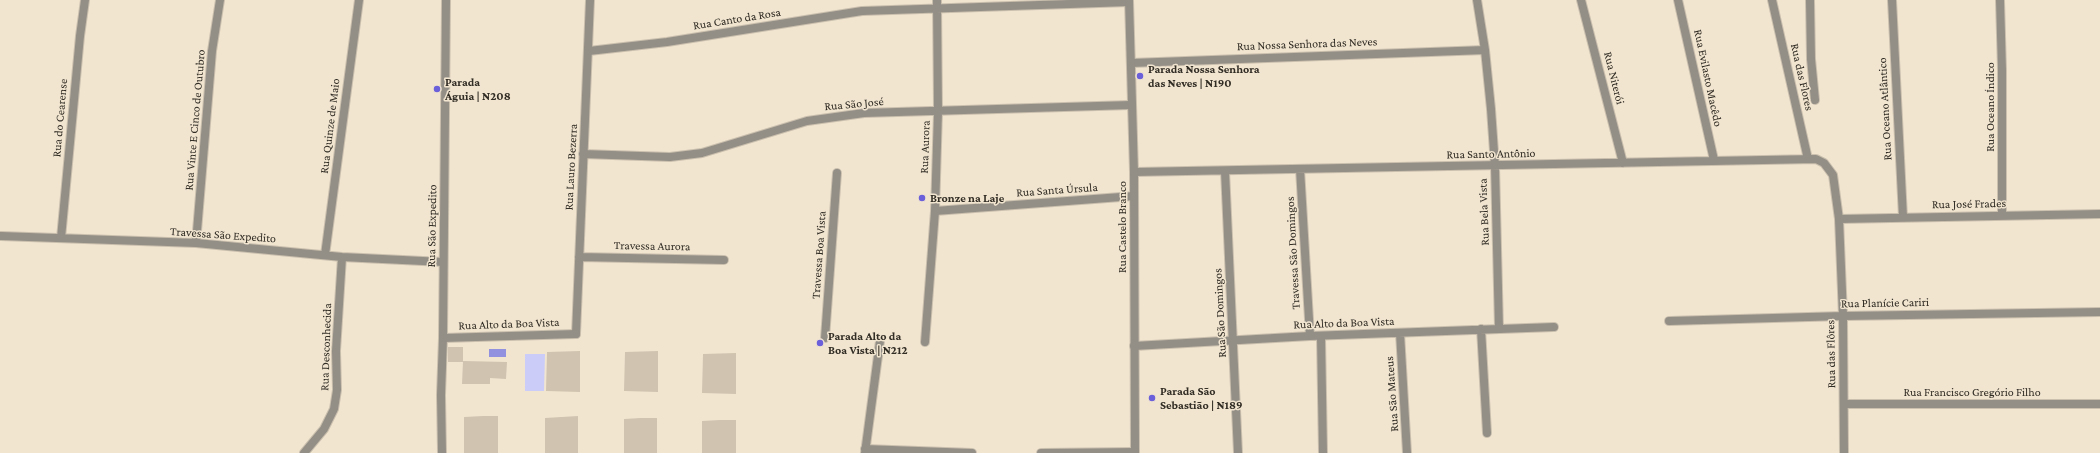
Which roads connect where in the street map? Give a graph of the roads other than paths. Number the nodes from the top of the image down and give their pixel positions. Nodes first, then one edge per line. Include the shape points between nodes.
1 (85, 0) edge
2 (220, 0) edge
3 (359, 0) edge
4 (446, 0) edge
5 (590, 0) edge
6 (1477, 0) edge
7 (1581, 0) edge
8 (1678, 0) edge
9 (1772, 0) edge
10 (1810, 0) edge
11 (1892, 0) edge
12 (2000, 0) edge
13 (1129, 1) edge
14 (937, 4) edge
15 (1485, 50) junction
16 (589, 51) junction
17 (1130, 63) junction
18 (1815, 100) dead end
19 (1132, 104) junction
20 (938, 112) junction
21 (583, 154) junction
22 (1808, 159) junction
23 (1714, 160) junction
24 (1622, 163) junction
25 (1495, 166) junction
26 (1300, 169) junction
27 (1225, 171) junction
28 (1134, 172) junction
29 (837, 173) dead end
30 (1834, 183) joint
31 (1134, 196) junction
32 (935, 211) junction
33 (2100, 214) edge
34 (2002, 215) junction
35 (1903, 217) junction
36 (1839, 220) junction
37 (1, 236) dead end
38 (61, 238) junction
39 (196, 243) junction
40 (325, 255) junction
41 (579, 256) junction
42 (342, 257) junction
43 (724, 260) dead end
44 (444, 262) junction
45 (2100, 312) edge
46 (1843, 316) junction
47 (1670, 321) dead end
48 (1554, 327) dead end
49 (1481, 329) junction
50 (1499, 329) junction
51 (1400, 333) junction
52 (576, 334) joint
53 (1310, 336) junction
54 (1321, 336) junction
55 (443, 338) junction
56 (825, 338) dead end
57 (880, 341) dead end
58 (924, 342) dead end
59 (1234, 342) junction
60 (1134, 346) junction
61 (1844, 404) junction
62 (2100, 404) edge
63 (1487, 433) dead end
64 (865, 451) edge
65 (304, 453) edge
66 (442, 453) edge
67 (972, 453) edge
68 (1041, 453) edge
69 (1135, 453) edge
70 (1238, 453) edge
71 (1323, 453) edge
72 (1408, 453) edge
73 (1844, 453) edge

1 - 38 street, Rua do Cearense
2 - 39 street, Rua Vinte E Cinco de Outubro via 212,51
3 - 40 street, Rua Quinze de Maio
4 - 44 street, Rua São Expedito
5 - 16 street, Rua Lauro Bezerra
6 - 15 street, Rua Bela Vista
7 - 24 street, Rua Niterói
8 - 23 street, Rua Evilasto Macêdo
9 - 22 street, Rua das Flores
10 - 18 street
11 - 35 street, Rua Oceano Atlântico
12 - 34 street, Rua Oceano Índico
13 - 14 street, Rua Canto da Rosa
13 - 17 street, Rua Castelo Branco
14 - 16 street, Rua Canto da Rosa via 862,11 667,42
14 - 20 street, Rua Aurora
15 - 17 street, Rua Nossa Senhora das Neves
15 - 25 street, Rua Bela Vista
16 - 21 street, Rua Lauro Bezerra
17 - 19 street, Rua Castelo Branco
19 - 20 street, Rua São José
19 - 28 street, Rua Castelo Branco
20 - 21 street, Rua São José via 864,113 807,121 702,153 670,157
20 - 32 street, Rua Aurora
21 - 41 street, Rua Lauro Bezerra
22 - 23 street, Rua Santo Antônio
22 - 30 street, Rua Santo Antônio via 1824,163 1833,175
23 - 24 street, Rua Santo Antônio
24 - 25 street, Rua Santo Antônio
25 - 26 street, Rua Santo Antônio
25 - 50 street, Rua Bela Vista
26 - 27 street, Rua Santo Antônio
26 - 53 street, Travessa São Domingos
27 - 28 street, Rua Santo Antônio
27 - 59 street, Rua São Domingos
28 - 31 street, Rua Castelo Branco
29 - 56 street, Travessa Boa Vista
30 - 36 street, Rua das Flôres
31 - 32 street, Rua Santa Úrsula
31 - 60 street, Rua Castelo Branco
32 - 58 street, Rua Aurora
33 - 34 street, Rua José Frades
34 - 35 street, Rua José Frades
35 - 36 street, Rua José Frades via 1888,220
36 - 46 street, Rua das Flôres
37 - 38 street, Travessa São Expedito
38 - 39 street, Travessa São Expedito
39 - 40 street, Travessa São Expedito
40 - 42 street, Travessa São Expedito
41 - 43 street, Travessa Aurora
41 - 52 street, Rua Lauro Bezerra
42 - 44 street, Travessa São Expedito
42 - 65 street, Rua Desconhecida via 334,409 324,429
44 - 55 street, Rua São Expedito
45 - 46 street, Rua Planície Cariri
46 - 47 street, Rua Planície Cariri
46 - 61 street, Rua das Flôres
48 - 50 street, Rua Alto da Boa Vista
49 - 50 street, Rua Alto da Boa Vista
49 - 51 street, Rua Alto da Boa Vista
49 - 63 street
51 - 54 street, Rua Alto da Boa Vista
51 - 72 street, Rua São Mateus
52 - 55 street, Rua Alto da Boa Vista
53 - 54 street, Rua Alto da Boa Vista
53 - 59 street, Rua Alto da Boa Vista
54 - 71 street
55 - 66 street, Rua São Expedito
57 - 64 street
59 - 60 street, Rua Alto da Boa Vista
59 - 70 street, Rua São Domingos
60 - 69 street, Rua Castelo Branco
61 - 62 street, Rua Francisco Gregório Filho
61 - 73 street, Rua das Flôres
64 - 67 street
68 - 69 street

